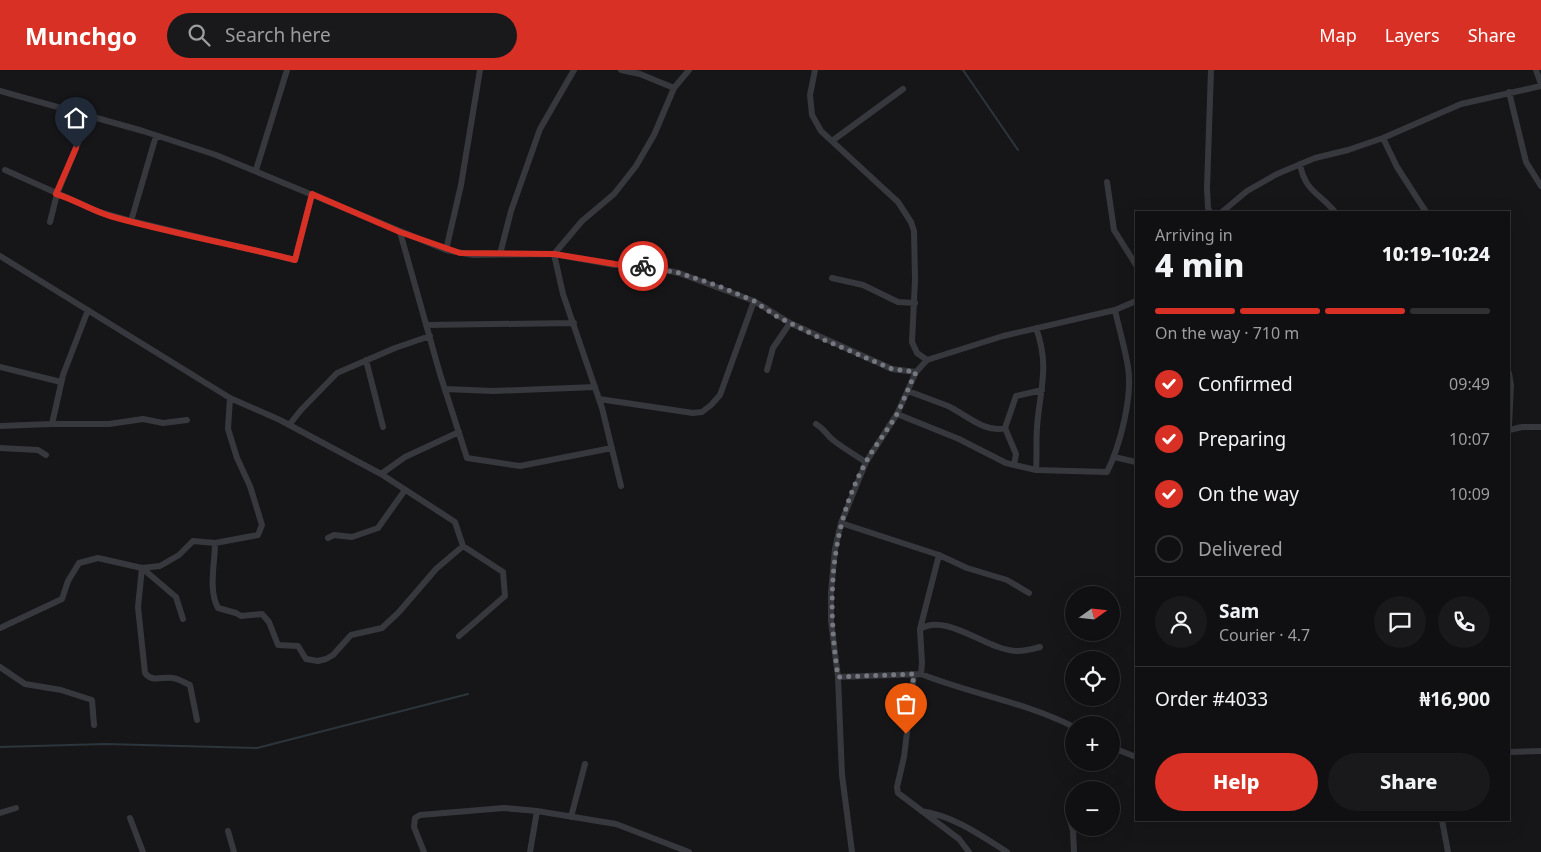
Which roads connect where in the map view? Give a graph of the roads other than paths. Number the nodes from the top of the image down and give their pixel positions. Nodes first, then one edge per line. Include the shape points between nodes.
1 (287, 70) edge
2 (480, 70) edge
3 (574, 70) edge
4 (621, 70) edge
5 (689, 70) edge
6 (815, 70) edge
7 (1211, 70) edge
8 (1536, 70) edge
9 (1541, 85) edge
10 (674, 88) junction
11 (903, 89) dead end
12 (0, 91) edge
13 (1510, 92) junction
14 (89, 116) junction
15 (156, 136) junction
16 (1383, 138) junction
17 (832, 141) junction
18 (1300, 164) junction
19 (5, 170) dead end
20 (256, 170) junction
21 (1107, 182) dead end
22 (1541, 186) edge
23 (56, 194) junction
24 (312, 194) junction
25 (1210, 211) edge
26 (1223, 211) edge
27 (1334, 211) edge
28 (1425, 211) edge
29 (131, 221) junction
30 (50, 222) dead end
31 (400, 232) junction
32 (446, 250) junction
33 (500, 254) junction
34 (554, 254) junction
35 (0, 256) edge
36 (1135, 263) edge
37 (832, 278) dead end
38 (754, 301) junction
39 (1135, 301) edge
40 (915, 303) junction
41 (88, 310) junction
42 (1115, 310) junction
43 (574, 323) junction
44 (790, 324) junction
45 (426, 325) junction
46 (1036, 328) junction
47 (430, 336) junction
48 (366, 360) junction
49 (928, 360) junction
50 (0, 367) edge
51 (766, 370) dead end
52 (916, 372) junction
53 (1510, 378) edge
54 (61, 382) junction
55 (595, 387) junction
56 (445, 389) junction
57 (1042, 390) junction
58 (908, 391) junction
59 (230, 398) junction
60 (599, 400) junction
61 (1510, 405) edge
62 (897, 414) junction
63 (187, 420) dead end
64 (52, 424) junction
65 (816, 424) dead end
66 (290, 425) junction
67 (0, 426) edge
68 (383, 427) dead end
69 (1541, 427) edge
70 (1005, 428) junction
71 (1510, 430) edge
72 (459, 432) junction
73 (0, 448) edge
74 (612, 448) junction
75 (46, 455) dead end
76 (1114, 457) junction
77 (866, 462) junction
78 (1135, 462) edge
79 (1014, 465) junction
80 (1036, 470) junction
81 (381, 474) junction
82 (621, 486) dead end
83 (405, 490) junction
84 (841, 523) junction
85 (328, 538) dead end
86 (215, 543) junction
87 (463, 546) junction
88 (939, 555) junction
89 (142, 568) junction
90 (1030, 593) dead end
91 (183, 619) dead end
92 (0, 628) edge
93 (920, 629) junction
94 (459, 636) dead end
95 (1040, 647) dead end
96 (0, 667) edge
97 (917, 674) junction
98 (838, 677) junction
99 (197, 720) dead end
100 (1065, 723) edge
101 (94, 724) dead end
102 (1120, 751) edge
103 (1541, 751) edge
104 (1510, 752) edge
105 (1135, 757) edge
106 (585, 764) dead end
107 (16, 808) dead end
108 (919, 810) junction
109 (537, 811) junction
110 (0, 814) edge
111 (571, 816) junction
112 (130, 818) dead end
113 (1442, 821) edge
114 (228, 831) dead end
115 (1073, 836) edge
116 (143, 852) edge
117 (234, 852) edge
118 (424, 852) edge
119 (530, 852) edge
120 (689, 852) edge
121 (852, 852) edge
122 (969, 852) edge
123 (1007, 852) edge
124 (1074, 852) edge
125 (1448, 852) edge

1 - 20 street
2 - 32 street via 461,185
3 - 33 street via 540,128 511,211
4 - 10 street
5 - 10 street
6 - 17 street via 810,95 812,116
7 - 25 street via 1207,188
8 - 9 street
9 - 13 street
10 - 34 street via 654,135 636,166 614,194 582,221
11 - 17 street
12 - 14 street
13 - 16 street via 1461,104
13 - 22 street via 1526,162
14 - 15 street
14 - 23 street
15 - 20 street
15 - 29 street
16 - 18 street
16 - 28 street
17 - 40 street via 898,202 911,222 914,231
18 - 26 street via 1247,191
18 - 27 street via 1303,178 1321,201
19 - 23 street
20 - 24 street
21 - 36 street via 1114,230
23 - 29 street via 98,212
23 - 30 street
24 - 29 street via 295,260
24 - 31 street
31 - 32 street
31 - 45 street
32 - 33 street
33 - 34 street
34 - 38 street via 679,273
34 - 43 street
35 - 41 street
37 - 40 street via 863,285 898,302
38 - 44 street
38 - 60 street via 720,394 702,412
39 - 42 street
40 - 49 street via 912,342 917,354
41 - 54 street
41 - 59 street
42 - 46 street
42 - 76 street via 1129,369 1126,410
43 - 45 street
43 - 55 street
44 - 51 street via 773,348
44 - 52 street via 892,369
45 - 47 street
46 - 49 street
46 - 57 street via 1043,349
47 - 48 street
47 - 56 street
48 - 66 street via 336,373
48 - 68 street
49 - 52 street
50 - 54 street
52 - 58 street
53 - 61 street
54 - 64 street
55 - 56 street via 492,391
55 - 60 street
56 - 72 street
57 - 70 street via 1016,396
57 - 80 street
58 - 62 street
58 - 70 street via 950,407 978,423 999,430
59 - 66 street
59 - 86 street via 228,429 262,524 258,535
60 - 74 street
62 - 77 street
62 - 79 street
63 - 64 street
64 - 67 street
65 - 77 street via 828,431 830,438
66 - 81 street
69 - 71 street
70 - 79 street via 1016,454
72 - 74 street via 467,458 520,466
72 - 81 street via 405,457
73 - 75 street via 38,450
74 - 82 street
76 - 78 street
76 - 80 street via 1107,472
77 - 84 street
79 - 80 street
81 - 83 street
83 - 85 street via 378,528 352,537 334,535
83 - 87 street via 455,522
84 - 88 street
84 - 98 street via 831,592
86 - 87 street via 212,589 218,608 241,616 262,614 269,622 278,645 298,646 306,659 318,661 333,656 352,635 382,628 436,569
86 - 89 street via 193,541 160,566
87 - 94 street via 503,572 505,596
88 - 90 street via 1006,580
88 - 93 street
89 - 91 street via 176,597
89 - 92 street via 98,558 79,562 62,599
89 - 99 street via 138,607 145,673 155,679 173,678 190,685
93 - 95 street via 934,624 943,626 1016,651
93 - 97 street via 922,663
96 - 101 street via 25,684 61,690 92,700
97 - 98 street
97 - 100 street via 1047,714
97 - 108 street via 897,787 902,798
98 - 121 street via 842,775
102 - 105 street
103 - 104 street
106 - 111 street
107 - 110 street
108 - 122 street via 959,839
108 - 123 street via 961,823
109 - 111 street
109 - 118 street via 504,808 420,815 415,818 414,827
109 - 119 street
111 - 120 street via 616,824
112 - 116 street
113 - 125 street
114 - 117 street
115 - 124 street

